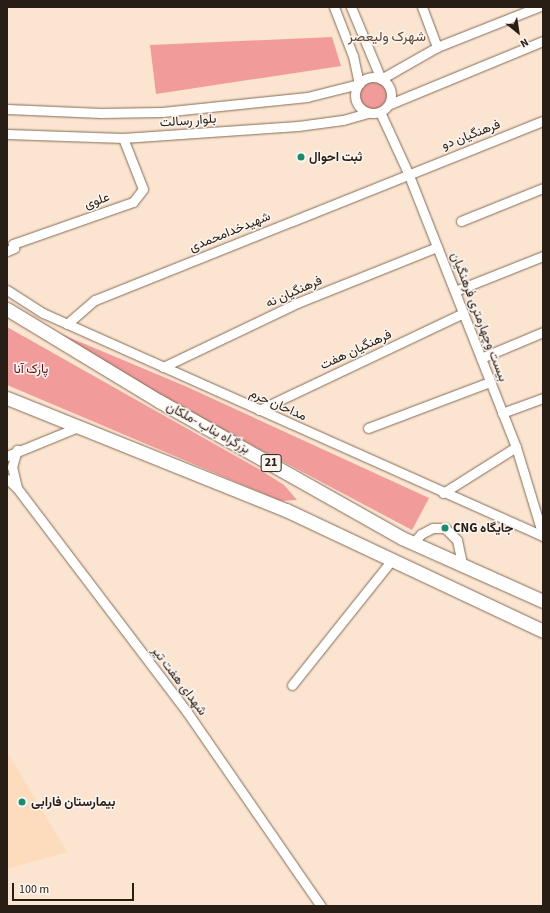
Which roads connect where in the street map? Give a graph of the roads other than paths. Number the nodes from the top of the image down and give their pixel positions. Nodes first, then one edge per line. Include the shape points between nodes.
1 (334, 7) edge
2 (351, 7) edge
3 (422, 7) edge
4 (534, 8) edge
5 (543, 41) edge
6 (437, 47) junction
7 (381, 79) junction
8 (359, 84) junction
9 (390, 104) junction
10 (7, 109) edge
11 (380, 112) junction
12 (368, 113) junction
13 (543, 121) edge
14 (7, 134) edge
15 (123, 138) junction
16 (408, 173) junction
17 (543, 188) edge
18 (461, 221) dead end
19 (437, 247) junction
20 (7, 251) edge
21 (543, 256) edge
22 (7, 290) edge
23 (454, 291) junction
24 (7, 309) edge
25 (463, 313) junction
26 (67, 324) junction
27 (543, 332) edge
28 (481, 358) junction
29 (163, 367) junction
30 (490, 382) junction
31 (7, 398) edge
32 (543, 398) edge
33 (259, 410) junction
34 (502, 413) junction
35 (78, 427) junction
36 (368, 428) dead end
37 (7, 446) edge
38 (516, 447) junction
39 (17, 450) junction
40 (7, 456) edge
41 (7, 479) edge
42 (17, 488) junction
43 (443, 493) junction
44 (543, 536) edge
45 (413, 542) junction
46 (391, 561) junction
47 (462, 564) junction
48 (543, 601) edge
49 (543, 631) edge
50 (292, 684) dead end
51 (322, 906) edge

1 - 8 street via 353,56
2 - 7 street
3 - 6 street
4 - 6 street
5 - 9 street
6 - 7 street
7 - 8 street via 369,78
7 - 9 street via 390,87
8 - 10 street, بلوار رسالت via 307,97 162,112 94,113
8 - 12 street via 356,101
9 - 11 street
11 - 12 street
11 - 16 street, بیست وچهارمتری فرهنگیان
12 - 15 street, بلوار رسالت via 343,120 283,127
13 - 16 street, فرهنگیان دو
14 - 15 street, بلوار رسالت
15 - 20 street, علوی via 143,189 134,202 13,244 14,248
16 - 19 street, بیست وچهارمتری فرهنگیان
16 - 26 street, شهیدخدامحمدی via 96,300
17 - 18 street
19 - 23 street, بیست وچهارمتری فرهنگیان
19 - 29 street, فرهنگیان نه via 297,303
21 - 23 street
22 - 26 street, مداحان حرم via 43,313
23 - 25 street, بیست وچهارمتری فرهنگیان
24 - 45 highway, بزرگراه بناب -ملکان / 21 via 159,401
25 - 28 street, بیست وچهارمتری فرهنگیان
25 - 33 street, فرهنگیان هفت
26 - 29 street, مداحان حرم
27 - 28 street
28 - 30 street, بیست وچهارمتری فرهنگیان
29 - 33 street, مداحان حرم
30 - 34 street, بیست وچهارمتری فرهنگیان
30 - 36 street
31 - 35 highway
32 - 34 street
33 - 43 street, مداحان حرم
34 - 38 street, بیست وچهارمتری فرهنگیان
35 - 39 street
35 - 46 highway via 286,510
37 - 39 street
38 - 43 street
38 - 44 street, بیست وچهارمتری فرهنگیان
39 - 40 street
39 - 42 street via 12,467
41 - 42 street, شهدای هفت تیر
42 - 51 street, شهدای هفت تیر via 187,712
43 - 44 street, مداحان حرم
45 - 47 highway, بزرگراه بناب -ملکان / 21
45 - 47 street via 427,531 445,528 457,540
46 - 49 highway
46 - 50 street
47 - 48 highway, بزرگراه بناب -ملکان / 21

